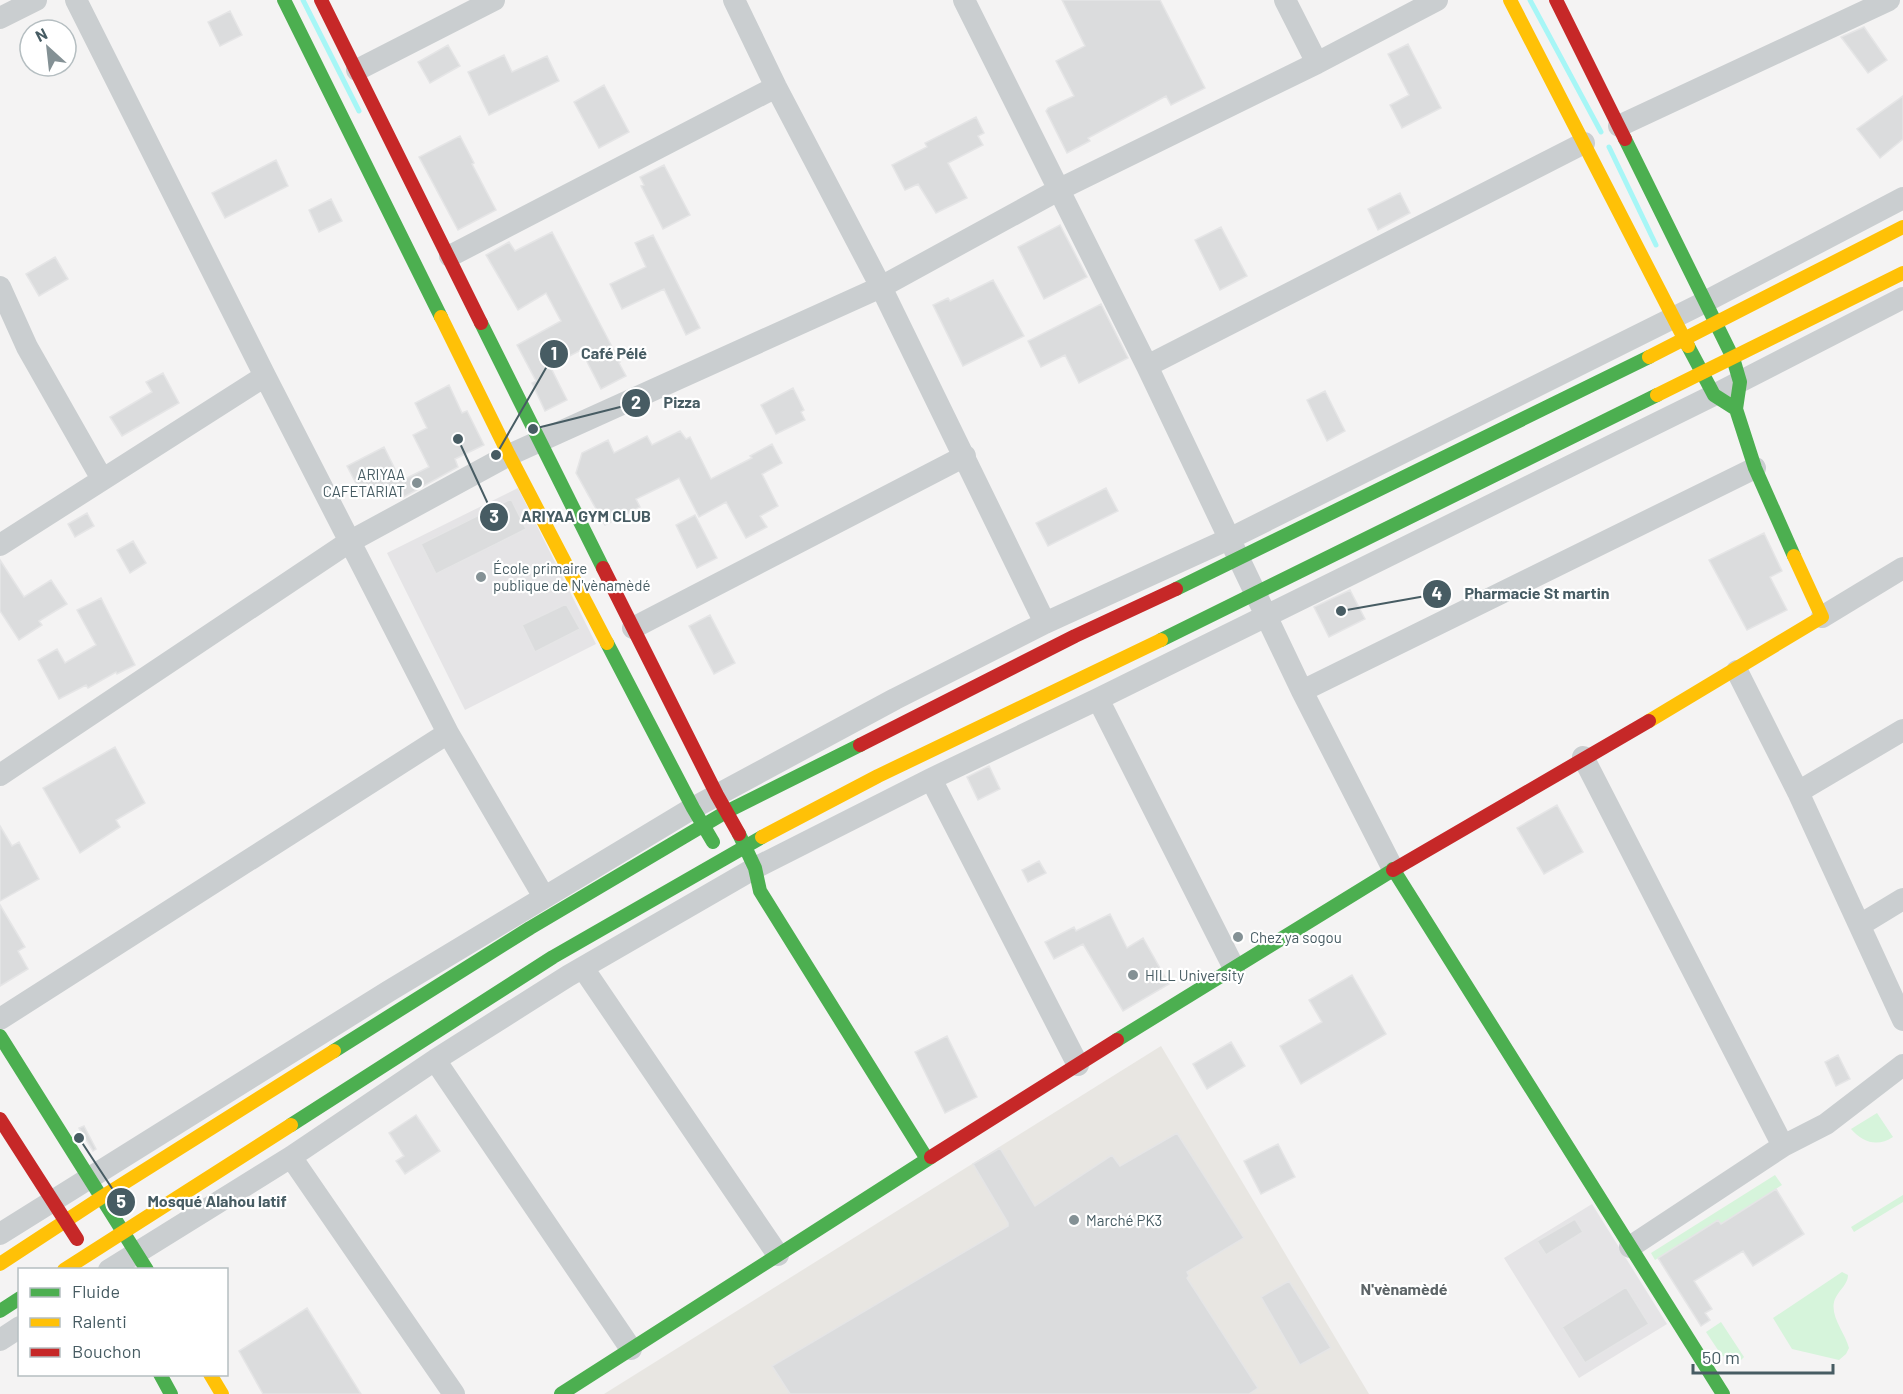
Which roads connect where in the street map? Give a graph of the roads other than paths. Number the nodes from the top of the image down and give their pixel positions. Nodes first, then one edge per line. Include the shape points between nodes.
1 (36, 0) edge
2 (76, 0) edge
3 (284, 0) edge
4 (321, 0) edge
5 (494, 0) edge
6 (734, 0) edge
7 (964, 0) edge
8 (1285, 0) edge
9 (1437, 0) edge
10 (1510, 0) edge
11 (1556, 0) edge
12 (1888, 0) edge
13 (0, 18) edge
14 (1317, 63) junction
15 (357, 70) junction
16 (776, 87) junction
17 (1619, 126) junction
18 (1584, 143) junction
19 (1060, 189) junction
20 (1903, 198) edge
21 (1903, 227) edge
22 (450, 256) junction
23 (1903, 273) edge
24 (0, 287) edge
25 (881, 287) junction
26 (1903, 298) edge
27 (1705, 301) junction
28 (1673, 317) junction
29 (1715, 324) junction
30 (1684, 339) junction
31 (1733, 358) junction
32 (1147, 366) junction
33 (1702, 374) junction
34 (265, 376) junction
35 (1740, 381) junction
36 (1714, 395) junction
37 (1736, 409) junction
38 (539, 440) junction
39 (509, 455) junction
40 (965, 456) junction
41 (1755, 468) junction
42 (102, 479) junction
43 (1231, 538) junction
44 (349, 542) junction
45 (0, 545) edge
46 (1239, 559) junction
47 (1903, 568) edge
48 (1261, 605) junction
49 (1822, 617) junction
50 (1045, 623) junction
51 (633, 628) junction
52 (1737, 671) junction
53 (1302, 691) junction
54 (1098, 699) junction
55 (1903, 730) edge
56 (448, 733) junction
57 (1582, 757) junction
58 (0, 775) edge
59 (931, 779) junction
60 (1798, 792) junction
61 (722, 804) junction
62 (698, 817) junction
63 (746, 846) junction
64 (723, 858) junction
65 (1393, 870) junction
66 (747, 873) junction
67 (760, 891) junction
68 (543, 897) junction
69 (1903, 899) edge
70 (1860, 925) junction
71 (584, 968) junction
72 (1234, 968) junction
73 (0, 1019) edge
74 (1903, 1020) edge
75 (0, 1036) edge
76 (435, 1060) junction
77 (1078, 1065) junction
78 (1903, 1065) edge
79 (0, 1119) edge
80 (1783, 1146) junction
81 (291, 1157) junction
82 (927, 1159) junction
83 (89, 1177) junction
84 (102, 1197) junction
85 (53, 1200) junction
86 (65, 1221) junction
87 (123, 1232) junction
88 (0, 1234) edge
89 (1630, 1246) junction
90 (87, 1255) junction
91 (778, 1255) junction
92 (142, 1261) edge
93 (0, 1264) edge
94 (66, 1268) edge
95 (95, 1268) edge
96 (113, 1268) edge
97 (18, 1299) edge
98 (0, 1311) edge
99 (18, 1328) edge
100 (0, 1340) edge
101 (631, 1349) junction
102 (160, 1376) edge
103 (211, 1376) edge
104 (171, 1394) edge
105 (222, 1394) edge
106 (454, 1394) edge
107 (561, 1394) edge
108 (1723, 1394) edge

1 - 13 street
2 - 34 street
3 - 39 street
4 - 15 street
5 - 15 street
6 - 16 street
7 - 19 street
8 - 14 street
9 - 14 street
10 - 18 street
11 - 17 street
12 - 17 street
14 - 19 street
15 - 22 street
16 - 22 street
16 - 25 street
17 - 27 street
18 - 28 street
18 - 32 street
19 - 25 street
19 - 32 street
20 - 27 street
21 - 29 street
22 - 38 street
23 - 31 street
24 - 42 street via 27,347
25 - 38 street
25 - 40 street
26 - 35 street
27 - 28 street
27 - 29 street
28 - 30 street
28 - 43 street
29 - 30 street
29 - 31 street
30 - 33 street
30 - 46 street
31 - 33 street
31 - 35 street
32 - 43 street
33 - 36 street
33 - 48 street
34 - 42 street
34 - 44 street
35 - 36 street
35 - 37 street
36 - 37 street
36 - 48 street
37 - 41 street
38 - 39 street
38 - 51 street
39 - 44 street
39 - 62 street
40 - 50 street
40 - 51 street
41 - 49 street
41 - 53 street
42 - 45 street
43 - 46 street
43 - 50 street
44 - 56 street
44 - 58 street
46 - 48 street
46 - 61 street
47 - 49 street
48 - 53 street
48 - 54 street
48 - 63 street via 878,776
49 - 52 street
50 - 61 street via 895,699
51 - 61 street
52 - 57 street
52 - 60 street
53 - 65 street
54 - 59 street
54 - 72 street
55 - 60 street
56 - 68 street
56 - 73 street
57 - 65 street
57 - 80 street
59 - 66 street
59 - 77 street
60 - 70 street
61 - 62 street
61 - 63 street
62 - 64 street
62 - 68 street
62 - 84 street via 530,928
63 - 64 street
63 - 66 street
64 - 66 street
64 - 87 street via 553,957
65 - 72 street
65 - 89 street
66 - 67 street
66 - 67 street
66 - 71 street
67 - 82 street
68 - 83 street
69 - 70 street
70 - 74 street
71 - 76 street
71 - 91 street
72 - 77 street
75 - 83 street
76 - 81 street
76 - 101 street
77 - 82 street
78 - 80 street via 1826,1125
79 - 85 street
80 - 89 street
81 - 92 street
81 - 106 street
82 - 91 street
83 - 84 street
83 - 85 street
84 - 86 street
84 - 87 street
85 - 86 street
85 - 88 street
86 - 90 street
86 - 93 street
87 - 90 street
87 - 92 street
89 - 108 street
90 - 94 street
90 - 95 street
91 - 101 street
92 - 96 street
97 - 98 street
99 - 100 street
101 - 107 street
102 - 104 street
103 - 105 street

